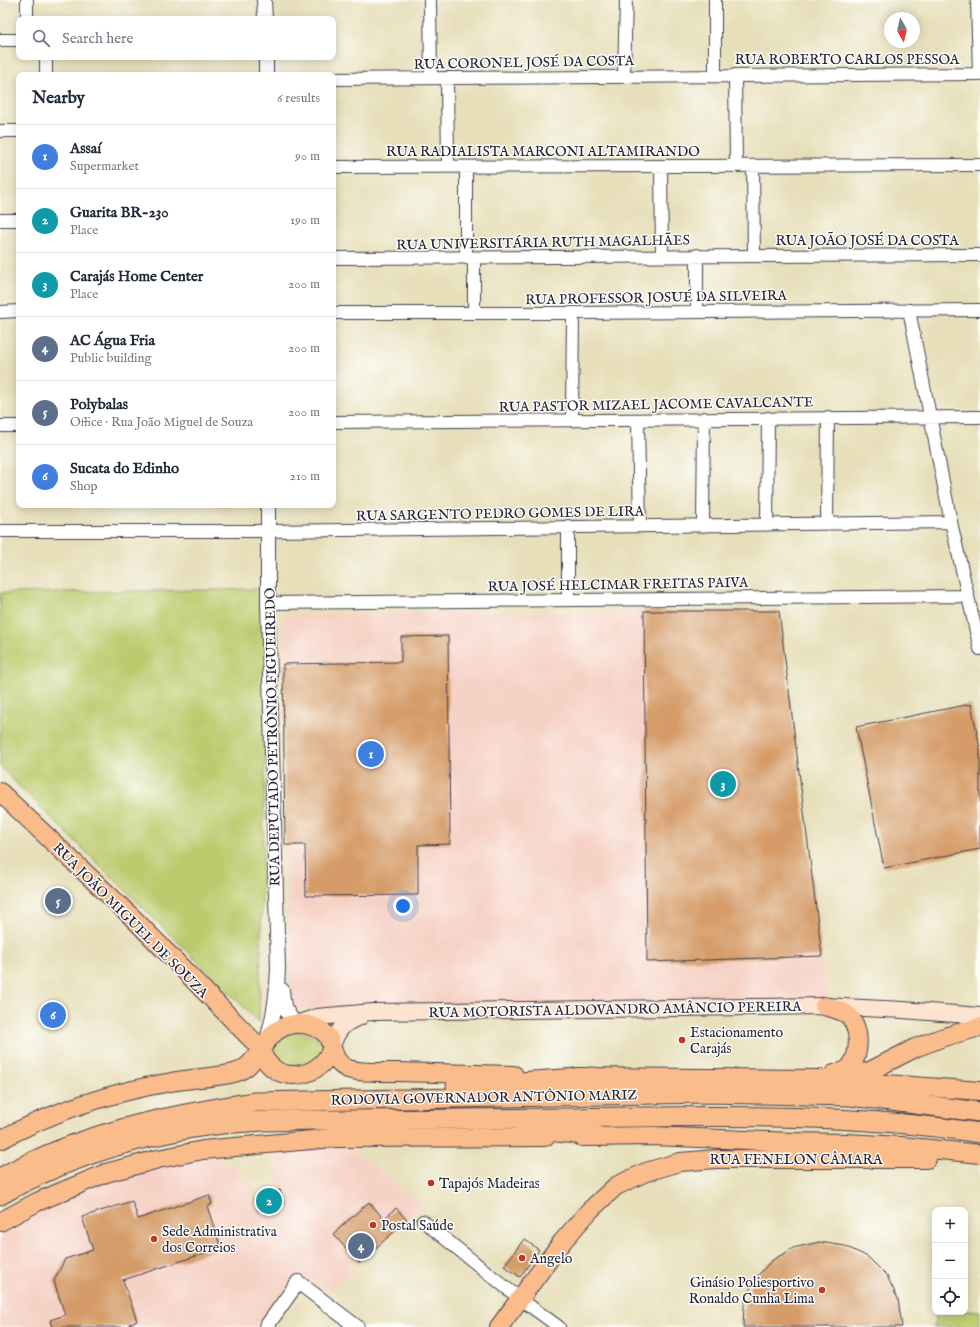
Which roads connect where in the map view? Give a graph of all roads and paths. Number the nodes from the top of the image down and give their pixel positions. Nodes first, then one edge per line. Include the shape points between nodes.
1 (27, 0) edge
2 (264, 0) edge
3 (430, 0) edge
4 (626, 0) edge
5 (715, 0) edge
6 (977, 0) edge
7 (27, 16) edge
8 (265, 16) edge
9 (0, 40) edge
10 (16, 40) edge
11 (46, 60) edge
12 (266, 60) edge
13 (46, 72) edge
14 (266, 72) edge
15 (979, 74) edge
16 (715, 75) junction
17 (735, 75) junction
18 (624, 76) junction
19 (431, 78) junction
20 (447, 78) junction
21 (336, 79) edge
22 (0, 131) edge
23 (16, 131) edge
24 (980, 164) edge
25 (736, 165) junction
26 (448, 166) junction
27 (661, 166) junction
28 (752, 166) junction
29 (336, 167) edge
30 (466, 167) junction
31 (0, 220) edge
32 (16, 220) edge
33 (697, 255) junction
34 (980, 255) edge
35 (662, 256) junction
36 (754, 256) junction
37 (336, 258) edge
38 (470, 258) junction
39 (909, 310) junction
40 (980, 310) edge
41 (16, 311) edge
42 (697, 311) junction
43 (0, 312) edge
44 (336, 313) edge
45 (474, 313) junction
46 (573, 313) junction
47 (828, 417) junction
48 (931, 417) junction
49 (980, 417) edge
50 (704, 418) junction
51 (768, 418) junction
52 (572, 420) junction
53 (638, 420) junction
54 (336, 422) edge
55 (0, 426) edge
56 (16, 426) edge
57 (268, 508) edge
58 (951, 522) junction
59 (827, 524) junction
60 (767, 525) junction
61 (568, 526) junction
62 (640, 526) junction
63 (703, 526) junction
64 (269, 530) junction
65 (0, 531) edge
66 (968, 596) junction
67 (568, 600) junction
68 (268, 603) junction
69 (980, 649) edge
70 (0, 792) edge
71 (278, 968) junction
72 (824, 1006) junction
73 (373, 1012) junction
74 (295, 1024) junction
75 (980, 1025) edge
76 (264, 1044) junction
77 (331, 1050) junction
78 (593, 1077) junction
79 (820, 1079) junction
80 (980, 1091) edge
81 (370, 1099) junction
82 (980, 1112) edge
83 (385, 1119) junction
84 (980, 1133) edge
85 (597, 1136) junction
86 (0, 1140) edge
87 (980, 1154) edge
88 (980, 1159) edge
89 (0, 1178) edge
90 (0, 1195) edge
91 (424, 1221) dead end
92 (0, 1222) edge
93 (519, 1298) junction
94 (266, 1327) edge
95 (357, 1327) edge
96 (499, 1327) edge
97 (559, 1327) edge

1 - 7 street
2 - 8 street
3 - 19 street
4 - 18 street
5 - 16 street
6 - 15 street
9 - 10 street
11 - 13 street
12 - 14 street
15 - 17 street, RUA ROBERTO CARLOS PESSOA
16 - 17 street, RUA ROBERTO CARLOS PESSOA
16 - 18 street, RUA CORONEL JOSÉ DA COSTA
17 - 25 street
18 - 20 street, RUA CORONEL JOSÉ DA COSTA
19 - 20 street, RUA CORONEL JOSÉ DA COSTA
19 - 21 street, RUA CORONEL JOSÉ DA COSTA
20 - 26 street
22 - 23 street
24 - 28 street, RUA RADIALISTA MARCONI ALTAMIRANDO
25 - 27 street, RUA RADIALISTA MARCONI ALTAMIRANDO
25 - 28 street, RUA RADIALISTA MARCONI ALTAMIRANDO
26 - 29 street, RUA RADIALISTA MARCONI ALTAMIRANDO
26 - 30 street, RUA RADIALISTA MARCONI ALTAMIRANDO
27 - 30 street, RUA RADIALISTA MARCONI ALTAMIRANDO
27 - 35 street
28 - 36 street
30 - 38 street
31 - 32 street
33 - 35 street, RUA UNIVERSITÁRIA RUTH MAGALHÃES
33 - 36 street, RUA UNIVERSITÁRIA RUTH MAGALHÃES
33 - 42 street
34 - 36 street, RUA JOÃO JOSÉ DA COSTA
35 - 38 street, RUA UNIVERSITÁRIA RUTH MAGALHÃES
37 - 38 street, RUA UNIVERSITÁRIA RUTH MAGALHÃES
38 - 45 street
39 - 40 street, RUA PROFESSOR JOSUÉ DA SILVEIRA
39 - 42 street, RUA PROFESSOR JOSUÉ DA SILVEIRA
39 - 48 street
41 - 43 street
42 - 46 street, RUA PROFESSOR JOSUÉ DA SILVEIRA
44 - 45 street, RUA PROFESSOR JOSUÉ DA SILVEIRA
45 - 46 street, RUA PROFESSOR JOSUÉ DA SILVEIRA
46 - 52 street
47 - 48 street, RUA PASTOR MIZAEL JACOME CAVALCANTE
47 - 51 street, RUA PASTOR MIZAEL JACOME CAVALCANTE
47 - 59 street
48 - 49 street, RUA PASTOR MIZAEL JACOME CAVALCANTE
48 - 58 street
50 - 51 street, RUA PASTOR MIZAEL JACOME CAVALCANTE
50 - 53 street, RUA PASTOR MIZAEL JACOME CAVALCANTE
50 - 63 street
51 - 60 street
52 - 53 street, RUA PASTOR MIZAEL JACOME CAVALCANTE
52 - 54 street, RUA PASTOR MIZAEL JACOME CAVALCANTE
53 - 62 street
55 - 56 street
57 - 64 street, RUA DEPUTADO PETRÔNIO FIGUEIREDO
58 - 59 street, RUA SARGENTO PEDRO GOMES DE LIRA
58 - 66 street
59 - 60 street, RUA SARGENTO PEDRO GOMES DE LIRA
60 - 63 street, RUA SARGENTO PEDRO GOMES DE LIRA
61 - 62 street, RUA SARGENTO PEDRO GOMES DE LIRA
61 - 64 street, RUA SARGENTO PEDRO GOMES DE LIRA
61 - 67 street
62 - 63 street, RUA SARGENTO PEDRO GOMES DE LIRA
64 - 65 street, RUA SARGENTO PEDRO GOMES DE LIRA
64 - 68 street, RUA DEPUTADO PETRÔNIO FIGUEIREDO
66 - 67 street, RUA JOSÉ HELCIMAR FREITAS PAIVA
66 - 69 street
67 - 68 street, RUA JOSÉ HELCIMAR FREITAS PAIVA
68 - 71 street, RUA DEPUTADO PETRÔNIO FIGUEIREDO
70 - 76 main road, RUA JOÃO MIGUEL DE SOUZA
71 - 74 street, RUA DEPUTADO PETRÔNIO FIGUEIREDO via 284,1007
71 - 76 street, RUA DEPUTADO PETRÔNIO FIGUEIREDO via 273,1023
72 - 73 main road, RUA MOTORISTA ALDOVANDRO AMÂNCIO PEREIRA
72 - 75 main road, RUA MOTORISTA ALDOVANDRO AMÂNCIO PEREIRA via 856,1009 902,1019
72 - 79 main road via 846,1014 854,1024 858,1038 857,1055 848,1069
73 - 74 main road, RUA MOTORISTA ALDOVANDRO AMÂNCIO PEREIRA via 317,1018
73 - 77 main road, RUA MOTORISTA ALDOVANDRO AMÂNCIO PEREIRA via 346,1023 339,1029
74 - 76 main road via 279,1030
74 - 77 main road via 320,1030 327,1036
75 - 79 main road via 915,1048 868,1072
76 - 77 main road via 263,1060 272,1069 286,1075 313,1071 322,1066
76 - 86 main road via 254,1059 235,1073 170,1082 99,1100 51,1117
77 - 78 main road via 339,1063 348,1069
78 - 79 main road
78 - 81 highway via 461,1086
79 - 80 main road
81 - 82 highway, RODOVIA GOVERNADOR ANTÔNIO MARIZ via 707,1093 850,1096
81 - 89 highway, RODOVIA GOVERNADOR ANTÔNIO MARIZ via 255,1102 182,1113 104,1133 20,1167
83 - 84 highway, RODOVIA GOVERNADOR ANTÔNIO MARIZ via 806,1118 924,1124
83 - 85 highway
83 - 90 highway, RODOVIA GOVERNADOR ANTÔNIO MARIZ via 255,1122 188,1129 109,1148 26,1180
85 - 87 main road via 854,1143
85 - 92 main road via 333,1138 203,1150 106,1173 37,1202
88 - 93 main road, RUA FENELON CÂMARA via 716,1158 680,1162 646,1172 616,1186 589,1211
91 - 93 street
93 - 96 main road, RUA FENELON CÂMARA
93 - 97 street
94 - 95 street via 298,1282

